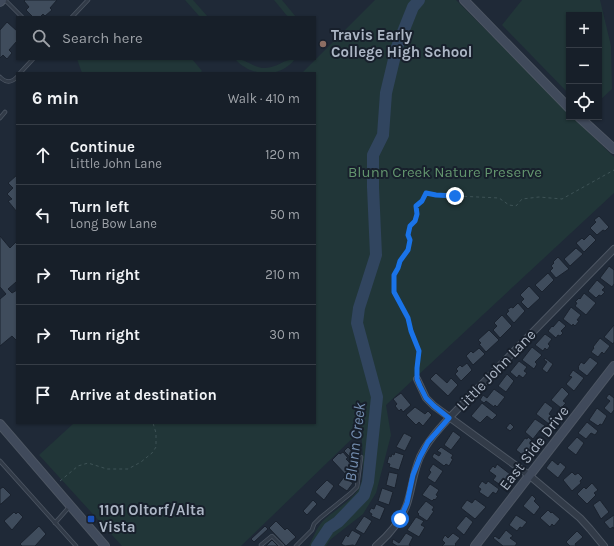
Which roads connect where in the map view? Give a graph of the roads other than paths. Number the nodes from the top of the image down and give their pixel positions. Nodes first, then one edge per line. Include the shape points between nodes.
1 (5, 0) edge
2 (88, 0) edge
3 (464, 0) edge
4 (21, 16) edge
5 (73, 16) edge
6 (32, 60) edge
7 (21, 72) edge
8 (0, 77) edge
9 (16, 78) edge
10 (566, 105) edge
11 (5, 112) dead end
12 (0, 118) edge
13 (582, 120) edge
14 (614, 149) edge
15 (614, 249) edge
16 (614, 366) edge
17 (417, 379) road end
18 (449, 418) junction
19 (0, 424) edge
20 (361, 457) dead end
21 (0, 461) edge
22 (530, 476) junction
23 (71, 505) junction
24 (55, 523) junction
25 (261, 545) dead end
26 (76, 546) edge
27 (105, 546) edge
28 (282, 546) edge
29 (296, 546) edge
30 (376, 546) edge
31 (475, 546) edge
32 (604, 546) edge

1 - 4 lane
2 - 5 lane
3 - 10 street
6 - 7 lane
8 - 9 lane via 5,82
11 - 12 lane
13 - 14 street
15 - 18 street, Little John Lane
16 - 22 street, East Side Drive
17 - 18 street via 426,398
18 - 22 street
18 - 30 street, Little John Lane via 428,442 420,457 400,519 390,534
19 - 23 street
20 - 29 lane via 357,487 320,518
21 - 24 lane
22 - 31 street, East Side Drive
22 - 32 street via 580,518
23 - 24 lane
23 - 27 street
24 - 26 lane
25 - 28 lane via 272,536

